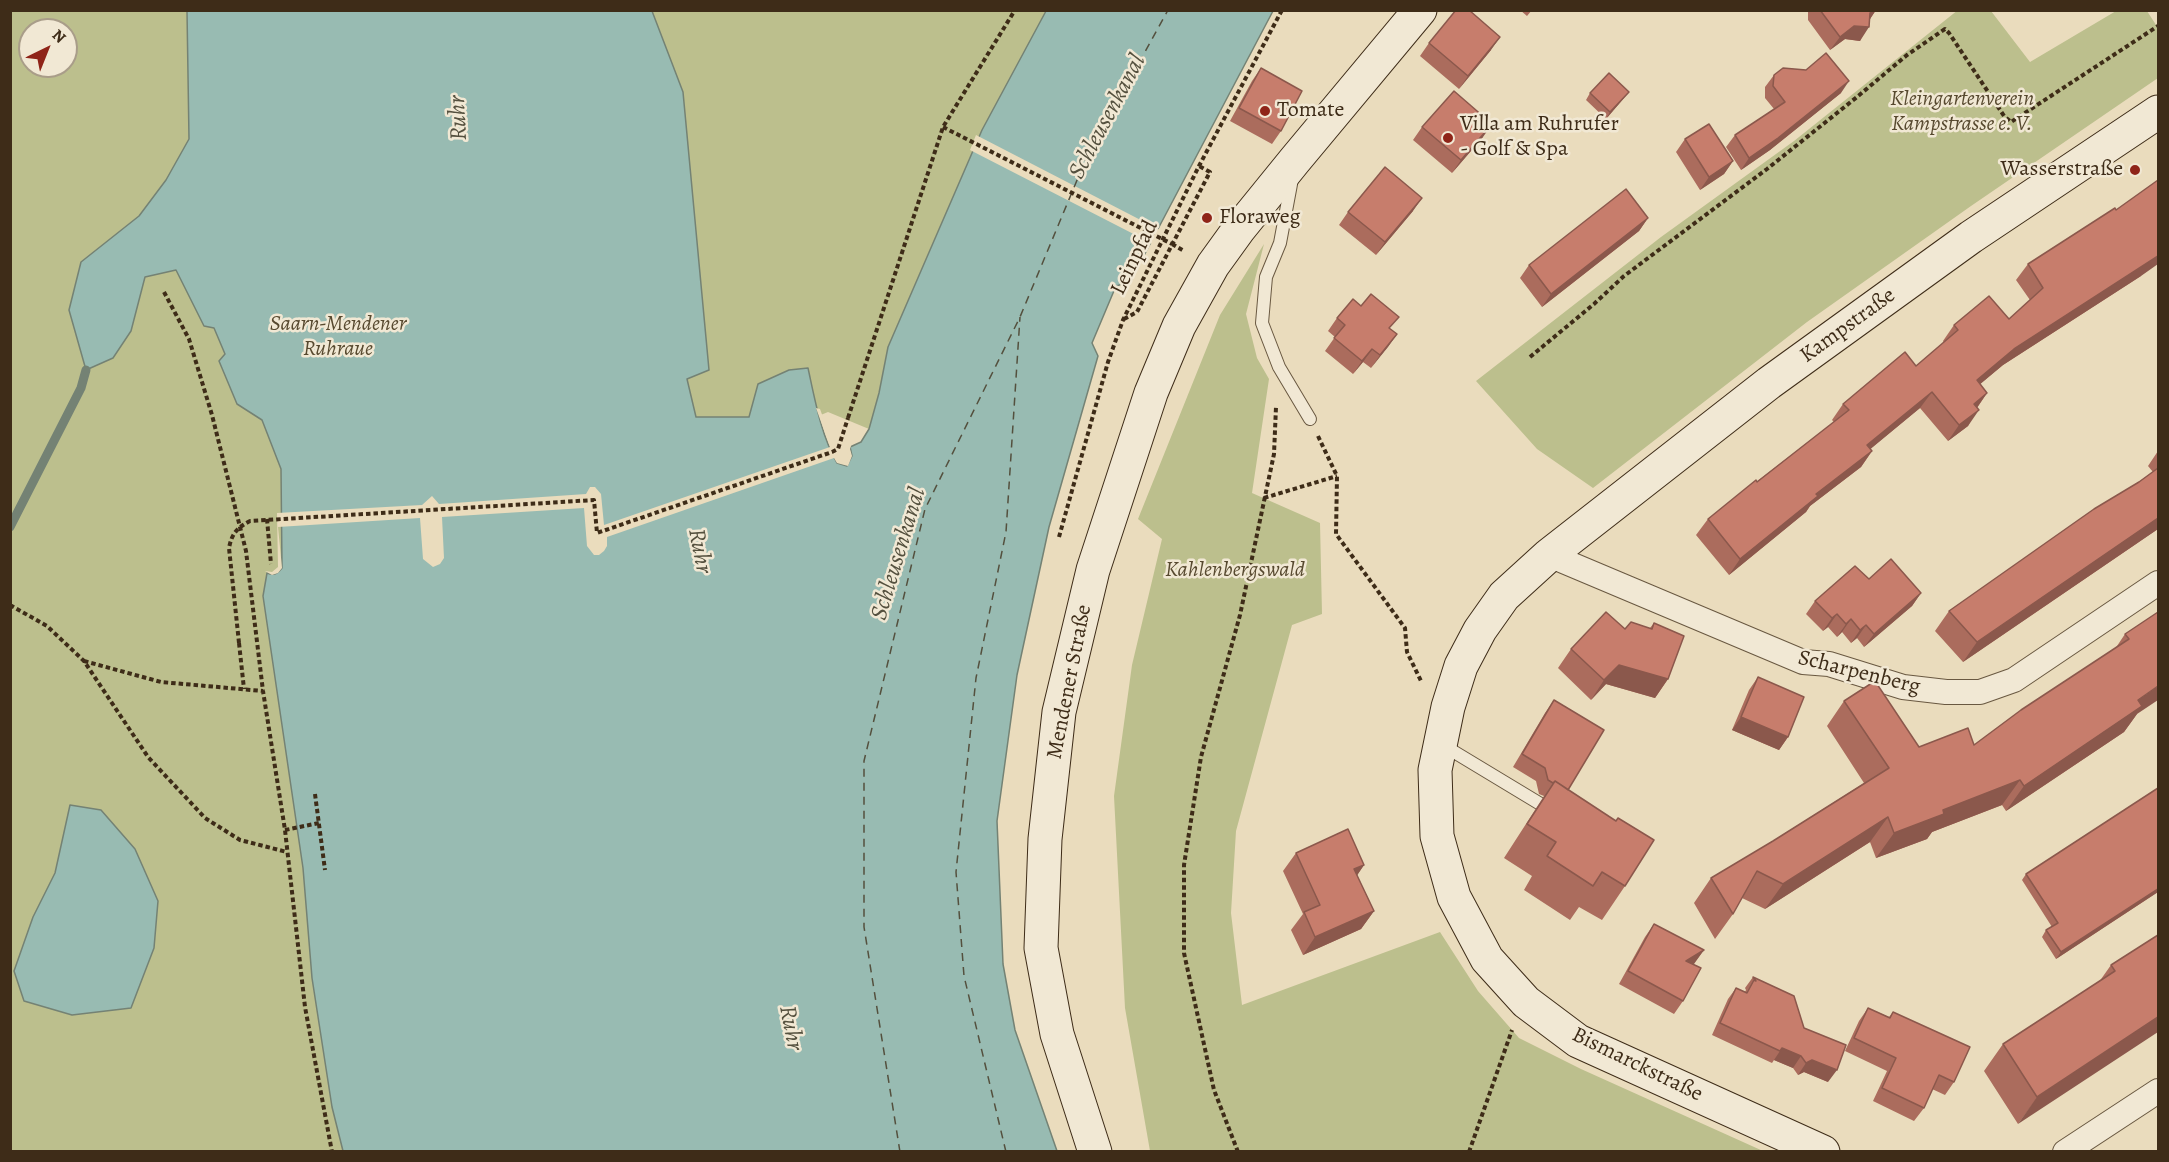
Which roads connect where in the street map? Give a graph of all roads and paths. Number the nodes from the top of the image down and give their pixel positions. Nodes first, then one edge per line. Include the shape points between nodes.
1 (1015, 10) edge
2 (1282, 10) edge
3 (1420, 10) edge
4 (2158, 26) edge
5 (2158, 112) edge
6 (943, 127) junction
7 (1295, 160) junction
8 (1199, 166) junction
9 (1172, 244) junction
10 (164, 292) dead end
11 (1123, 320) junction
12 (1530, 357) dead end
13 (1279, 367) junction
14 (1310, 419) joint
15 (1337, 476) junction
16 (1263, 498) junction
17 (267, 519) junction
18 (1059, 537) dead end
19 (1549, 555) junction
20 (271, 564) dead end
21 (2158, 583) edge
22 (10, 605) edge
23 (84, 661) junction
24 (1429, 686) dead end
25 (244, 689) junction
26 (263, 692) junction
27 (1440, 744) junction
28 (315, 794) dead end
29 (1563, 817) edge
30 (319, 823) junction
31 (285, 830) junction
32 (287, 852) junction
33 (326, 870) dead end
34 (1526, 1002) junction
35 (2158, 1091) edge
36 (332, 1152) edge
37 (1095, 1152) edge
38 (1238, 1152) edge
39 (1469, 1152) edge
40 (1822, 1152) edge
41 (2065, 1152) edge

1 - 6 path
2 - 8 path, Leinpfad
3 - 7 main road, Mendener Straße
4 - 12 path via 2011,122 1949,33 1945,29 1938,32 1624,276
5 - 19 main road, Kampstraße via 1971,237 1769,383
6 - 9 path, bridge
6 - 17 path, bridge via 838,448 832,452 597,533 594,500
7 - 13 lane via 1280,243 1266,277 1262,323
7 - 37 main road, Mendener Straße via 1239,229 1179,326 1151,393 1093,570 1059,712 1045,839 1041,948 1057,1034
8 - 9 path via 1210,172
8 - 11 path, Leinpfad
9 - 11 path via 1137,312
10 - 26 path via 189,339 246,551
11 - 18 path, Leinpfad
13 - 14 lane
13 - 16 path via 1274,454
14 - 15 path
15 - 16 path
15 - 24 path via 1336,534 1405,628 1407,652 1423,685
16 - 38 path via 1240,615 1201,757 1184,865 1184,953 1214,1090
17 - 20 path
17 - 25 path, bridge via 237,528 229,548
19 - 21 street, Scharpenberg via 1803,662 1829,664 1903,687 1946,692 1980,692 2014,680
19 - 27 main road, Bismarckstraße via 1504,596 1480,630 1461,666
22 - 23 path via 47,626
23 - 25 path via 161,682
23 - 32 path via 148,757 205,818 240,840
25 - 26 path
26 - 31 path
27 - 29 lane
27 - 34 main road, Bismarckstraße via 1435,770 1437,836 1454,897 1487,959
28 - 30 path
30 - 31 path
30 - 33 path
31 - 32 path
32 - 36 path via 305,1007
34 - 39 path via 1507,1039
34 - 40 main road, Bismarckstraße via 1578,1041
35 - 41 street

